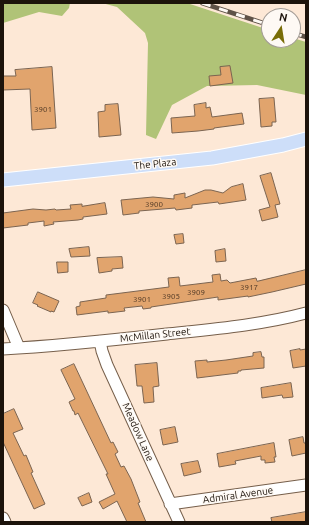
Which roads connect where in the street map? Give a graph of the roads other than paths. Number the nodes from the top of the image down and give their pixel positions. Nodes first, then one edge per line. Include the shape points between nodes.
1 (306, 139) edge
2 (3, 180) edge
3 (3, 310) edge
4 (306, 313) edge
5 (100, 341) junction
6 (19, 348) junction
7 (3, 349) edge
8 (306, 485) edge
9 (170, 504) junction
10 (3, 518) edge
11 (5, 522) edge
12 (179, 522) edge

1 - 2 main road, The Plaza via 212,158
3 - 6 street
4 - 5 street, McMillan Street via 211,330
5 - 6 street, McMillan Street
5 - 9 street, Meadow Lane via 107,364
6 - 7 street, McMillan Street
8 - 9 street, Admiral Avenue
9 - 12 street, Meadow Lane
10 - 11 street

